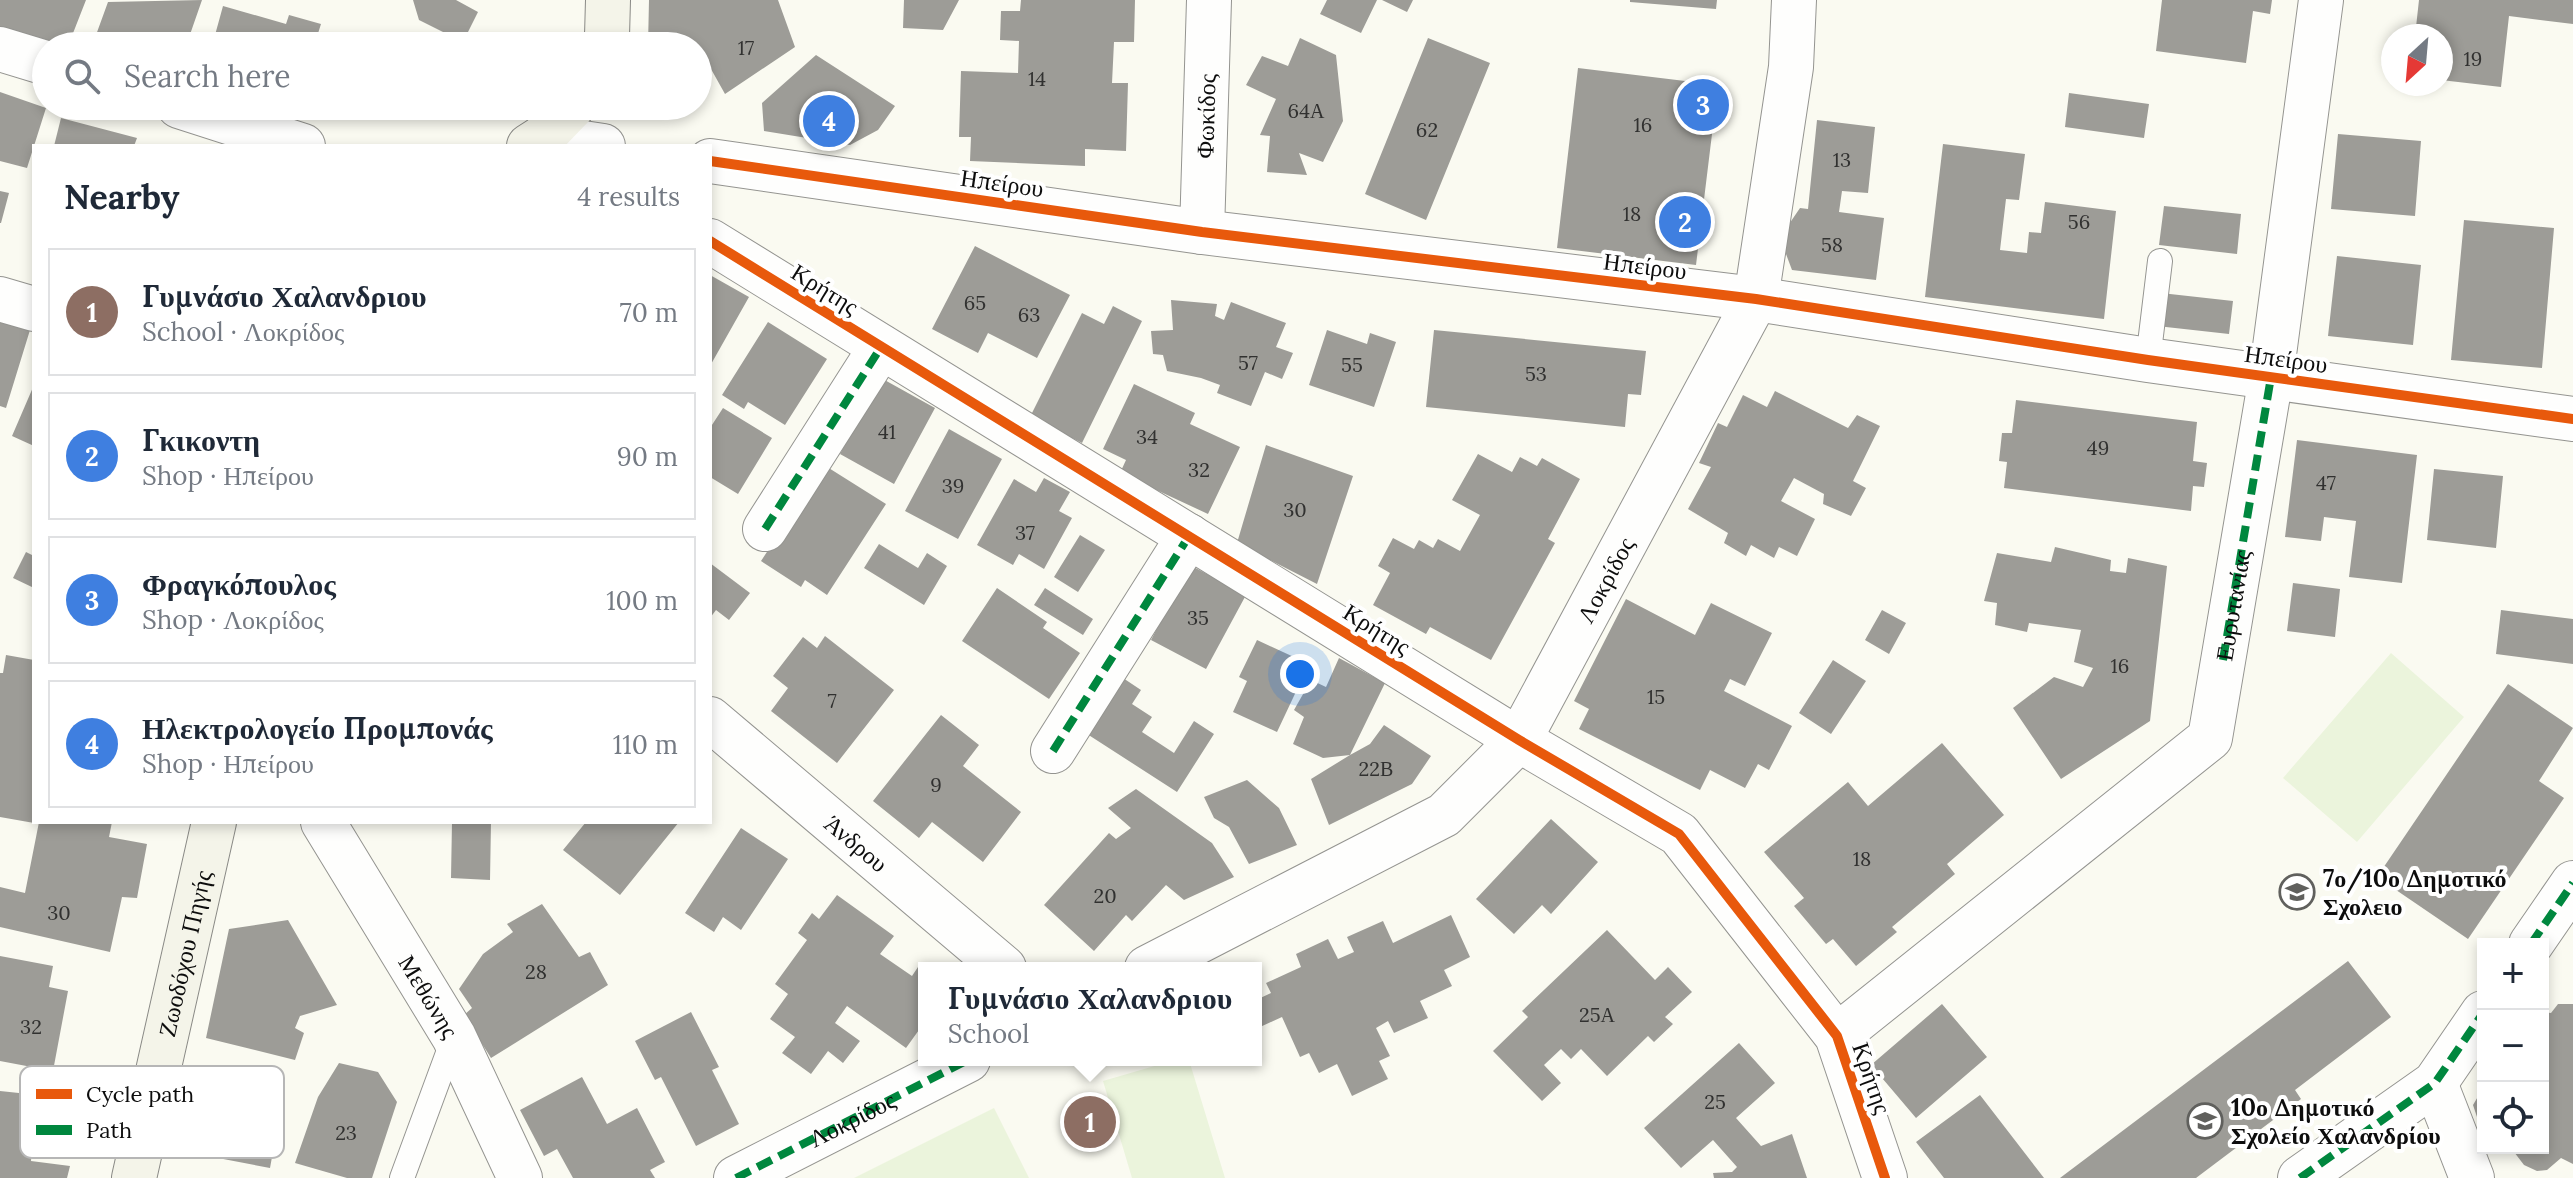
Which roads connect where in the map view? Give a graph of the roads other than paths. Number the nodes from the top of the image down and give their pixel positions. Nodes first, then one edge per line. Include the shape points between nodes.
1 (608, 0) edge
2 (1209, 0) edge
3 (1794, 0) edge
4 (2321, 0) edge
5 (607, 32) edge
6 (0, 49) edge
7 (32, 59) edge
8 (222, 120) edge
9 (562, 120) edge
10 (543, 143) edge
11 (297, 144) edge
12 (563, 144) edge
13 (712, 161) edge
14 (1202, 232) junction
15 (712, 242) edge
16 (2160, 261) dead end
17 (0, 299) edge
18 (1756, 299) junction
19 (32, 308) edge
20 (881, 347) junction
21 (2148, 360) junction
22 (2271, 377) junction
23 (2573, 419) edge
24 (765, 529) dead end
25 (1189, 536) junction
26 (712, 721) edge
27 (1519, 740) junction
28 (1053, 751) dead end
29 (214, 824) edge
30 (324, 824) edge
31 (2573, 883) edge
32 (2535, 938) edge
33 (997, 962) edge
34 (1159, 962) edge
35 (2477, 1022) edge
36 (1837, 1036) junction
37 (454, 1037) junction
38 (159, 1066) edge
39 (956, 1066) edge
40 (2435, 1083) junction
41 (138, 1158) edge
42 (134, 1178) edge
43 (402, 1178) edge
44 (520, 1178) edge
45 (736, 1178) edge
46 (1885, 1178) edge
47 (2300, 1178) edge
48 (2472, 1178) edge

1 - 5 street
2 - 14 street, Φωκίδος
3 - 18 street, Λοκρίδος via 1791,67
4 - 22 street, Ευρυτανίας
6 - 7 street
8 - 11 street
9 - 10 street
10 - 12 street
13 - 14 street, Ηπείρου
14 - 18 street, Ηπείρου
15 - 20 street, Κρήτης
16 - 21 lane
17 - 19 street
18 - 21 street, Ηπείρου
18 - 27 street, Λοκρίδος
20 - 24 street
20 - 25 street, Κρήτης
21 - 22 street, Ηπείρου
22 - 23 street, Ηπείρου
22 - 36 street, Ευρυτανίας via 2210,738
25 - 27 street, Κρήτης
25 - 28 street
26 - 33 street, Άνδρου
27 - 34 street, Λοκρίδος via 1444,815
27 - 36 street, Κρήτης via 1679,834
29 - 38 street, Ζωοδόχου Πηγής
30 - 37 street, Μεθώνης
31 - 32 street
35 - 40 street
36 - 46 street, Κρήτης
37 - 43 lane
37 - 44 street, Μεθώνης
39 - 45 street, Λοκρίδος
40 - 47 street
40 - 48 street
41 - 42 street, Ζωοδόχου Πηγής

